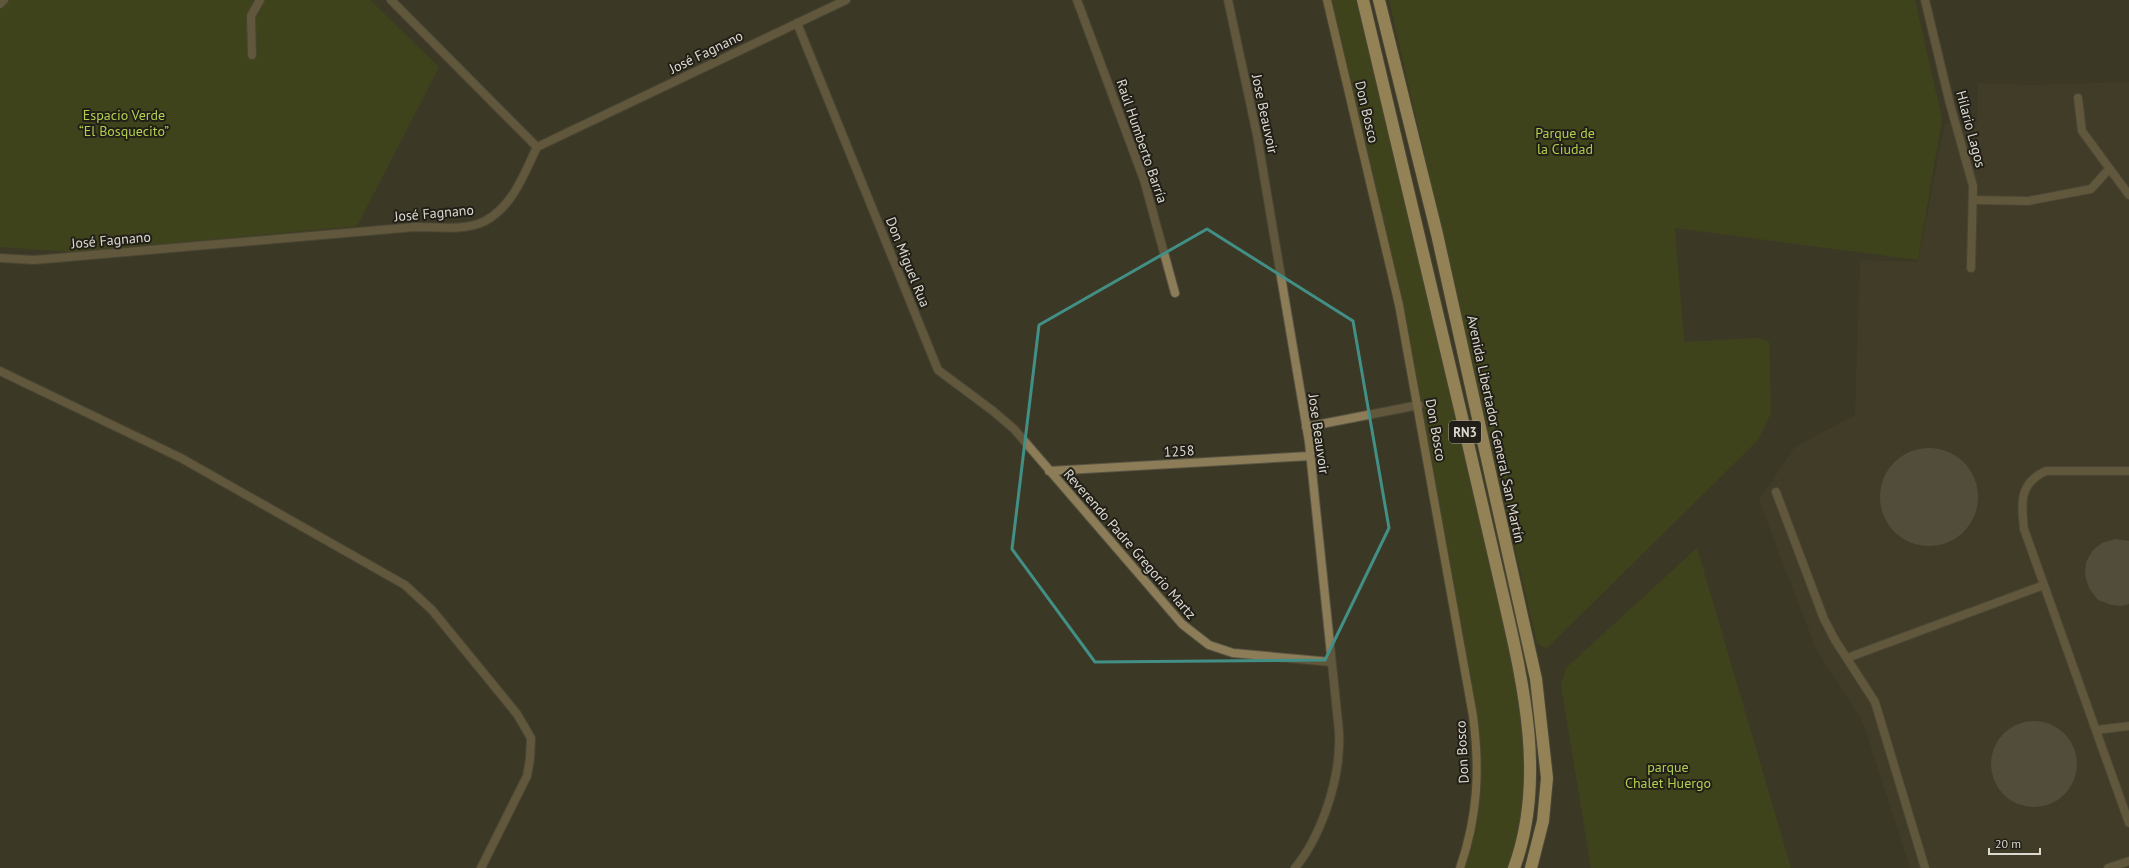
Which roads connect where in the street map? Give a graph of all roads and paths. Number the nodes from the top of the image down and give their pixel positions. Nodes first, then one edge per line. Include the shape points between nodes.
1 (4, 0) edge
2 (260, 0) edge
3 (391, 0) edge
4 (846, 0) edge
5 (1077, 0) edge
6 (1228, 0) edge
7 (1327, 0) edge
8 (1363, 0) edge
9 (1379, 0) edge
10 (1925, 0) edge
11 (0, 4) edge
12 (797, 23) junction
13 (252, 55) dead end
14 (2078, 98) dead end
15 (537, 147) junction
16 (2109, 169) junction
17 (2129, 195) edge
18 (1973, 200) junction
19 (0, 258) edge
20 (1971, 268) dead end
21 (1175, 293) dead end
22 (0, 371) edge
23 (1419, 405) junction
24 (1306, 427) junction
25 (1310, 456) junction
26 (1049, 471) junction
27 (2129, 471) edge
28 (1776, 492) dead end
29 (2044, 585) junction
30 (1847, 658) junction
31 (1331, 662) junction
32 (2129, 726) edge
33 (2096, 730) junction
34 (2129, 823) edge
35 (2129, 861) edge
36 (481, 868) edge
37 (1295, 868) edge
38 (1460, 868) edge
39 (1514, 868) edge
40 (1531, 868) edge
41 (1925, 868) edge
42 (2108, 868) edge

1 - 11 street
2 - 13 street via 251,16
3 - 15 street
4 - 12 street, José Fagnano
5 - 21 street, Raúl Humberto Barría via 1144,180
6 - 24 street, Jose Beauvoir via 1257,135
7 - 23 main road, Don Bosco via 1399,305
8 - 39 highway, Avenida Libertador General San Martín / RN3 via 1456,392 1524,700 1530,764 1528,811
9 - 40 highway, Avenida Libertador General San Martín / RN3 via 1437,234 1536,679 1547,778 1543,821
10 - 18 street, Hilario Lagos via 1973,186
12 - 15 street, José Fagnano
12 - 26 street, Don Miguel Rua via 938,370 1014,429
14 - 16 street via 2082,131
15 - 19 street, José Fagnano via 515,194 485,221 467,226 377,230 34,260
16 - 17 street
16 - 18 street via 2092,189 2028,201
18 - 20 street, Hilario Lagos
22 - 36 street via 181,458 405,584 432,610 517,714 531,738 527,776
23 - 24 street
23 - 38 main road, Don Bosco via 1477,748 1478,780 1473,819
24 - 25 street, Jose Beauvoir
25 - 26 street, 1258
25 - 31 street, Jose Beauvoir
26 - 31 street, Reverendo Padre Gregorio Martz via 1182,624 1209,645 1233,653
27 - 29 street via 2046,471 2035,476 2025,487 2022,508 2024,529
28 - 30 street via 1824,619
29 - 30 street
29 - 33 street
30 - 41 street via 1875,702
31 - 37 street, Jose Beauvoir via 1339,746 1332,790 1318,831
32 - 33 street
33 - 34 street
35 - 42 street

